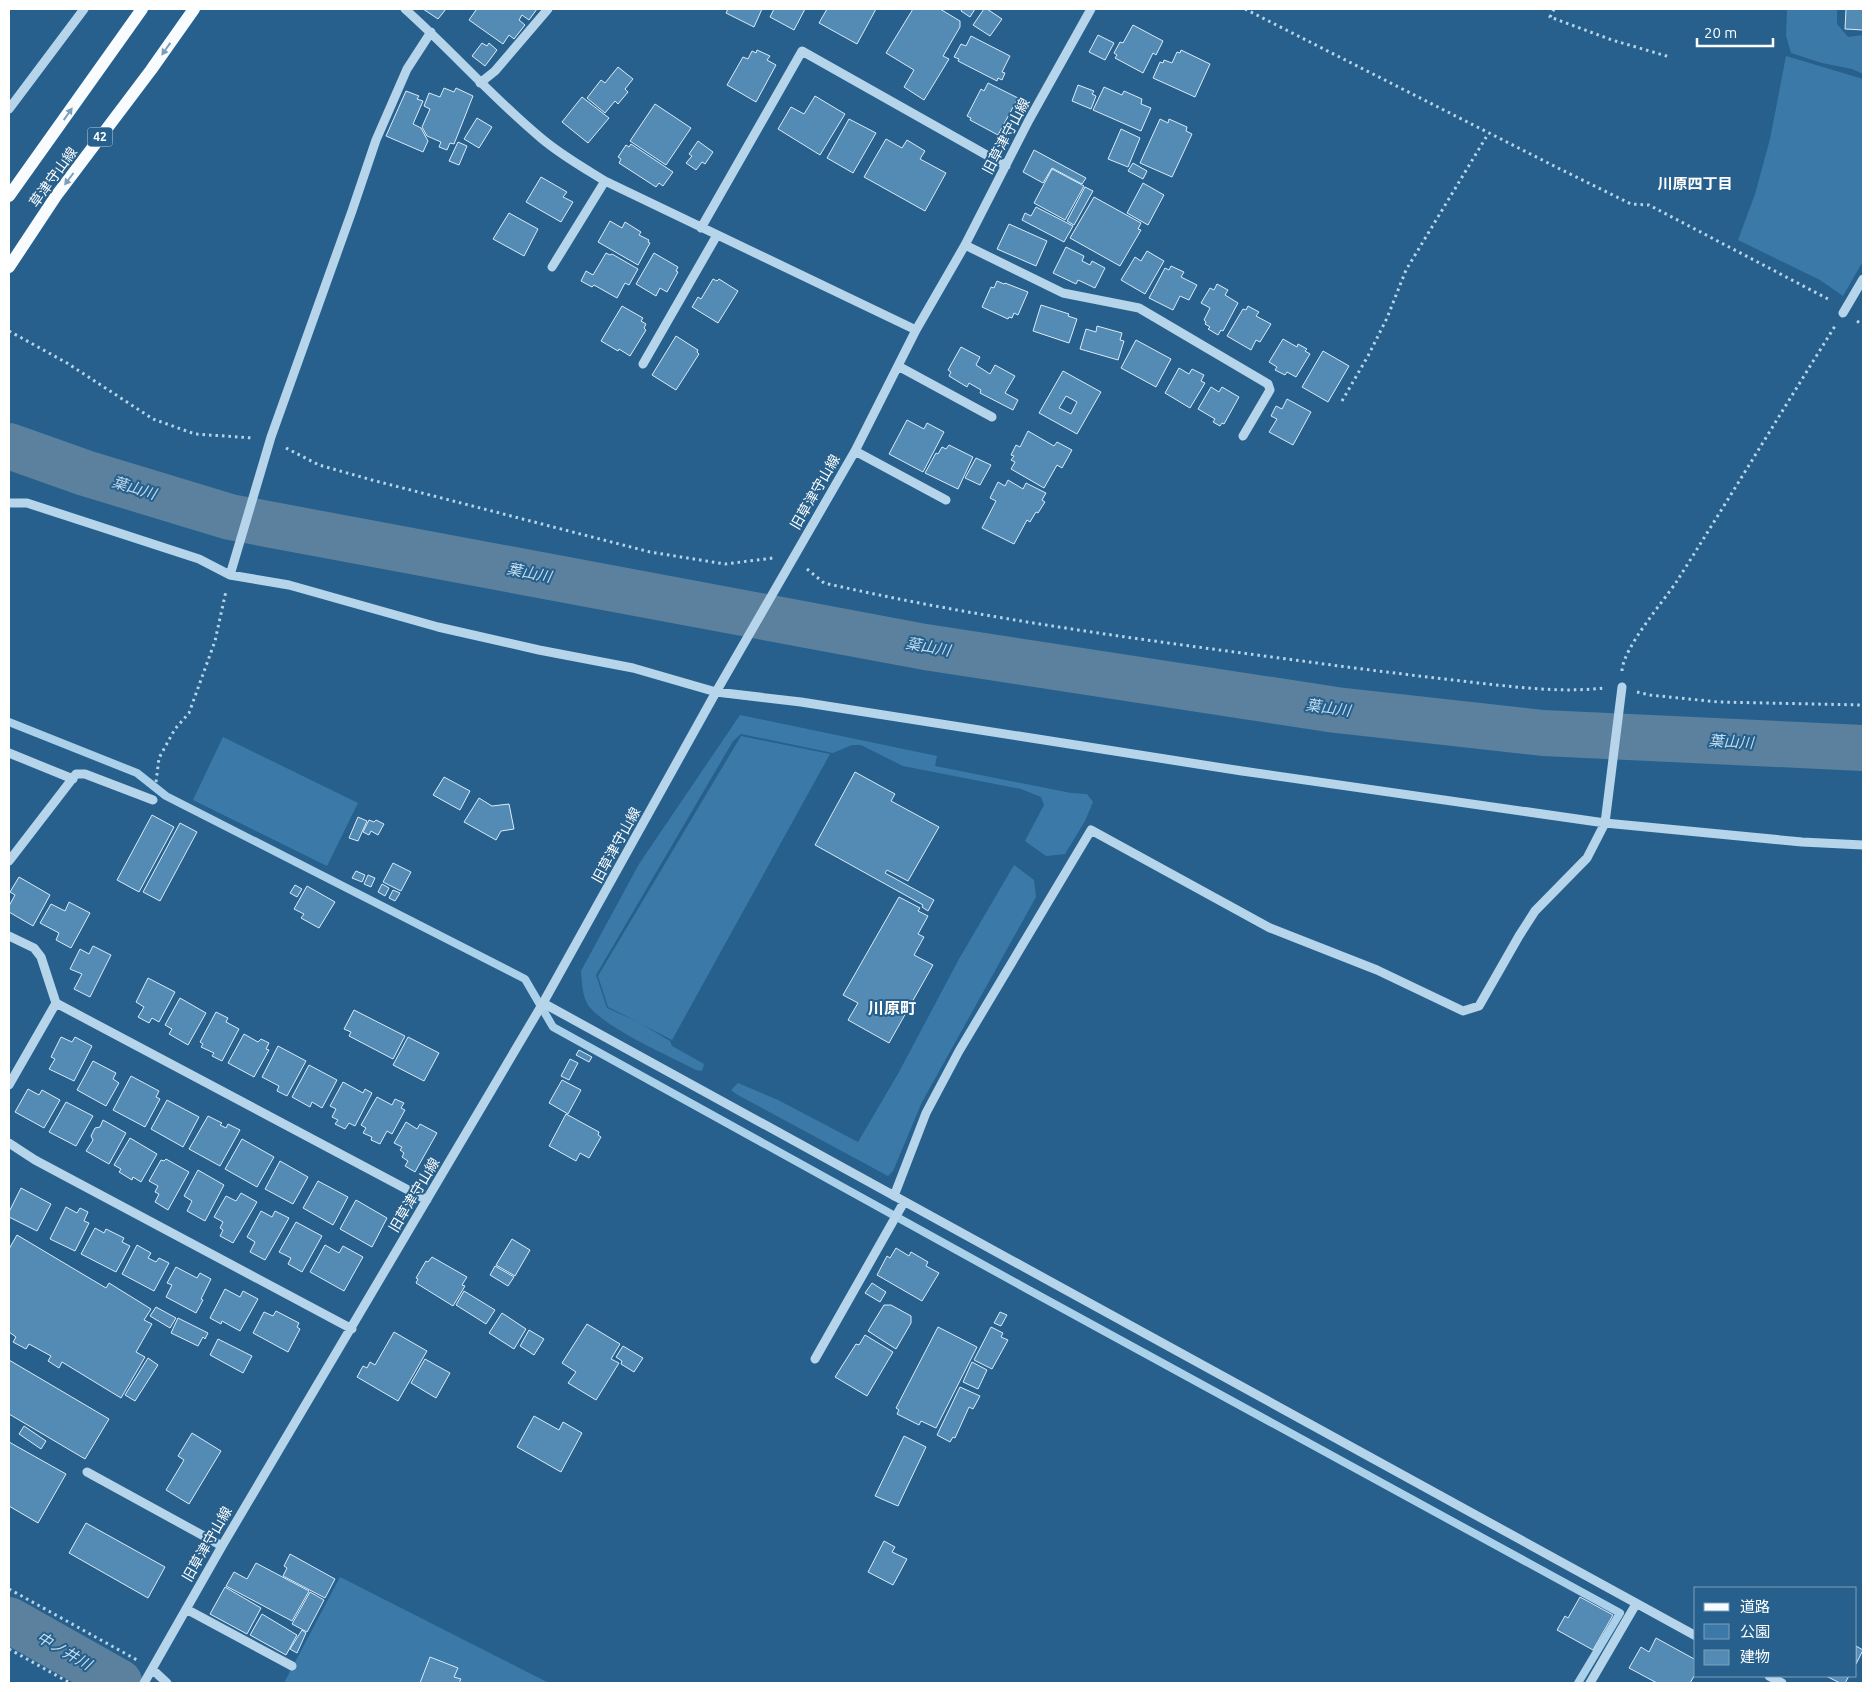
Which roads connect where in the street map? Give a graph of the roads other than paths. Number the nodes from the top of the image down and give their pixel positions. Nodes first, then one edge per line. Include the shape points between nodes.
1 (84, 9) edge
2 (142, 9) edge
3 (194, 9) edge
4 (405, 9) edge
5 (548, 9) edge
6 (1091, 9) edge
7 (431, 32) junction
8 (480, 83) junction
9 (9, 109) edge
10 (1006, 166) junction
11 (605, 181) junction
12 (9, 196) edge
13 (701, 228) junction
14 (717, 235) junction
15 (965, 245) junction
16 (9, 267) edge
17 (552, 267) dead end
18 (1863, 279) edge
19 (1843, 313) road end
20 (916, 330) junction
21 (643, 364) dead end
22 (898, 366) junction
23 (992, 417) dead end
24 (1243, 436) dead end
25 (855, 451) junction
26 (946, 500) dead end
27 (9, 503) edge
28 (230, 575) junction
29 (1622, 687) road end
30 (716, 692) junction
31 (9, 753) edge
32 (73, 779) junction
33 (153, 800) road end
34 (1606, 820) junction
35 (1863, 845) edge
36 (9, 860) edge
37 (9, 936) edge
38 (543, 1003) junction
39 (56, 1004) junction
40 (9, 1086) edge
41 (9, 1143) edge
42 (894, 1196) junction
43 (427, 1200) junction
44 (904, 1202) junction
45 (352, 1329) junction
46 (815, 1359) dead end
47 (87, 1472) dead end
48 (222, 1546) junction
49 (1636, 1604) junction
50 (186, 1609) junction
51 (1694, 1635) edge
52 (292, 1666) dead end
53 (152, 1669) junction
54 (1771, 1677) edge
55 (144, 1683) edge
56 (167, 1683) edge
57 (1590, 1683) edge
58 (1782, 1683) edge

1 - 9 street
12 -> 2 main road, 草津守山線
3 -> 16 main road, 草津守山線 / 42 via 56,196
4 - 7 street
5 - 8 street
6 - 10 street, 旧草津守山線
7 - 8 street
7 - 28 street via 407,69 376,140 270,441
8 - 11 street via 543,140
10 - 13 street via 802,51
10 - 15 street, 旧草津守山線
11 - 13 street
11 - 17 street
13 - 14 street
14 - 20 street
14 - 21 street
15 - 20 street, 旧草津守山線
15 - 24 street via 1063,293 1139,308 1268,384 1270,390
18 - 19 street
20 - 22 street, 旧草津守山線
22 - 23 street
22 - 25 street, 旧草津守山線
25 - 26 street
25 - 30 street, 旧草津守山線
27 - 28 street via 28,503 190,556
28 - 30 street via 290,585 438,627 633,668
29 - 34 street
30 - 34 street via 801,702 1242,771
30 - 38 street, 旧草津守山線
31 - 32 street
32 - 33 street via 76,774 85,774
32 - 36 street
34 - 35 street via 1792,841
34 - 42 street via 1587,858 1535,911 1479,1006 1463,1011 1376,970 1270,928 1091,830 959,1051 926,1114
37 - 39 street via 34,948 41,957
38 - 42 street
38 - 43 street, 旧草津守山線
39 - 40 street
39 - 43 street
41 - 45 street via 35,1160
42 - 44 street
43 - 45 street, 旧草津守山線
44 - 46 street
44 - 49 street
45 - 48 street, 旧草津守山線
47 - 48 street
48 - 50 street, 旧草津守山線
49 - 51 street
49 - 57 street
50 - 52 street
50 - 53 street, 旧草津守山線
53 - 55 street, 旧草津守山線
53 - 56 street
54 - 58 street

